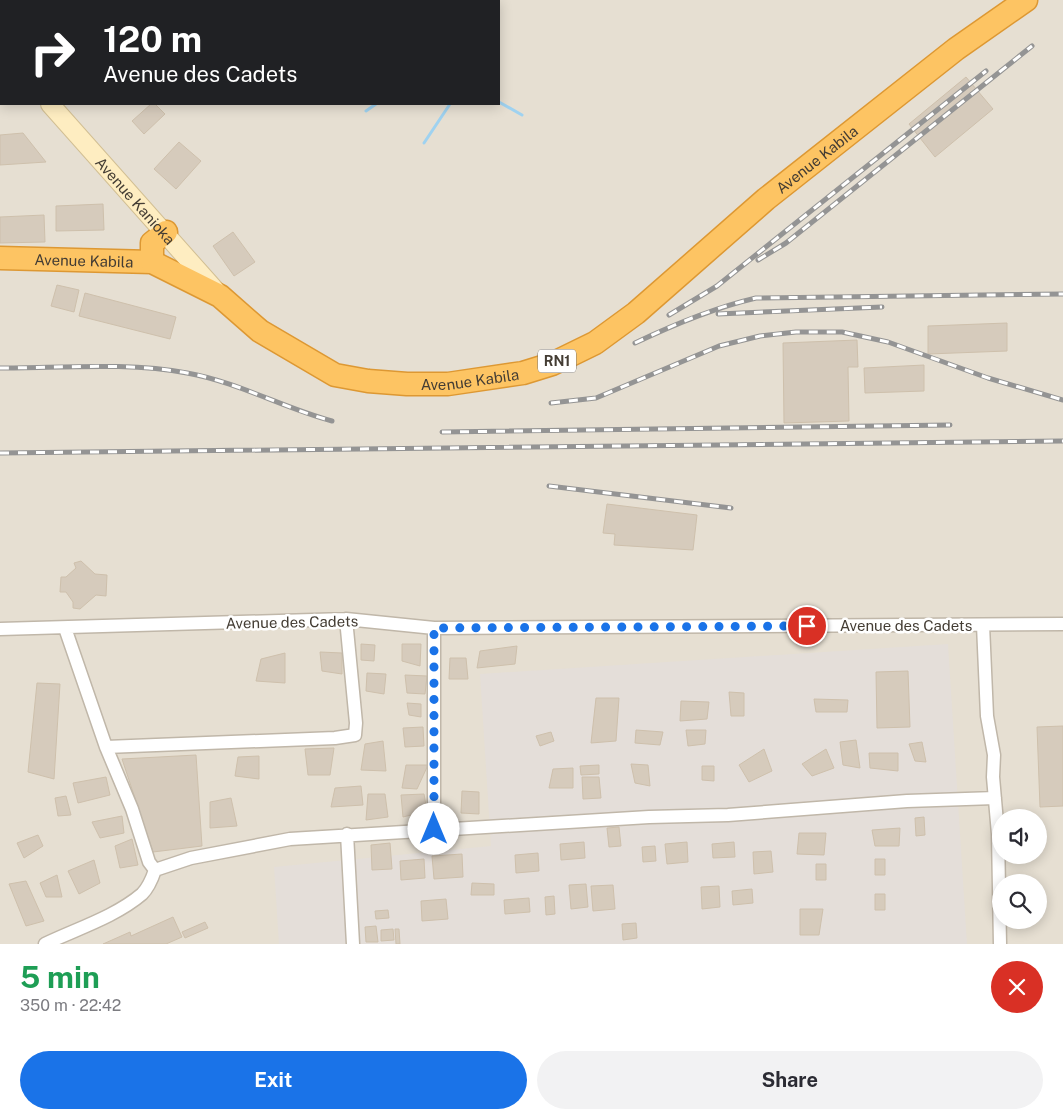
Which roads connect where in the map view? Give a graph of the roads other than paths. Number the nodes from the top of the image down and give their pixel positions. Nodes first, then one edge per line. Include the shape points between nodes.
1 (1026, 0) edge
2 (51, 105) edge
3 (166, 232) junction
4 (0, 258) edge
5 (152, 262) junction
6 (220, 296) junction
7 (346, 619) junction
8 (1063, 624) edge
9 (983, 625) junction
10 (65, 628) junction
11 (434, 628) junction
12 (0, 629) edge
13 (106, 747) junction
14 (995, 798) junction
15 (434, 829) junction
16 (347, 834) junction
17 (155, 870) junction
18 (44, 944) edge
19 (353, 944) edge
20 (1000, 944) edge

1 - 6 highway, Avenue Kabila / RN1 via 956,49 766,198 636,312 595,343 552,364 524,373 448,384 368,381 335,375 260,331
2 - 3 street, Avenue Kanioka
3 - 5 highway via 152,243
3 - 6 street, Avenue Kanioka
4 - 5 highway, Avenue Kabila / RN1
5 - 6 highway, Avenue Kabila / RN1
7 - 10 street, Avenue des Cadets
7 - 11 street, Avenue des Cadets
7 - 13 street via 355,735
8 - 9 street, Avenue des Cadets
9 - 11 street, Avenue des Cadets
9 - 14 street
10 - 12 street, Avenue des Cadets
10 - 13 street
11 - 15 street
13 - 17 street
14 - 15 street
14 - 20 street via 1000,863
15 - 16 street
16 - 17 street via 238,848
16 - 19 street
17 - 18 street via 142,893 114,911

